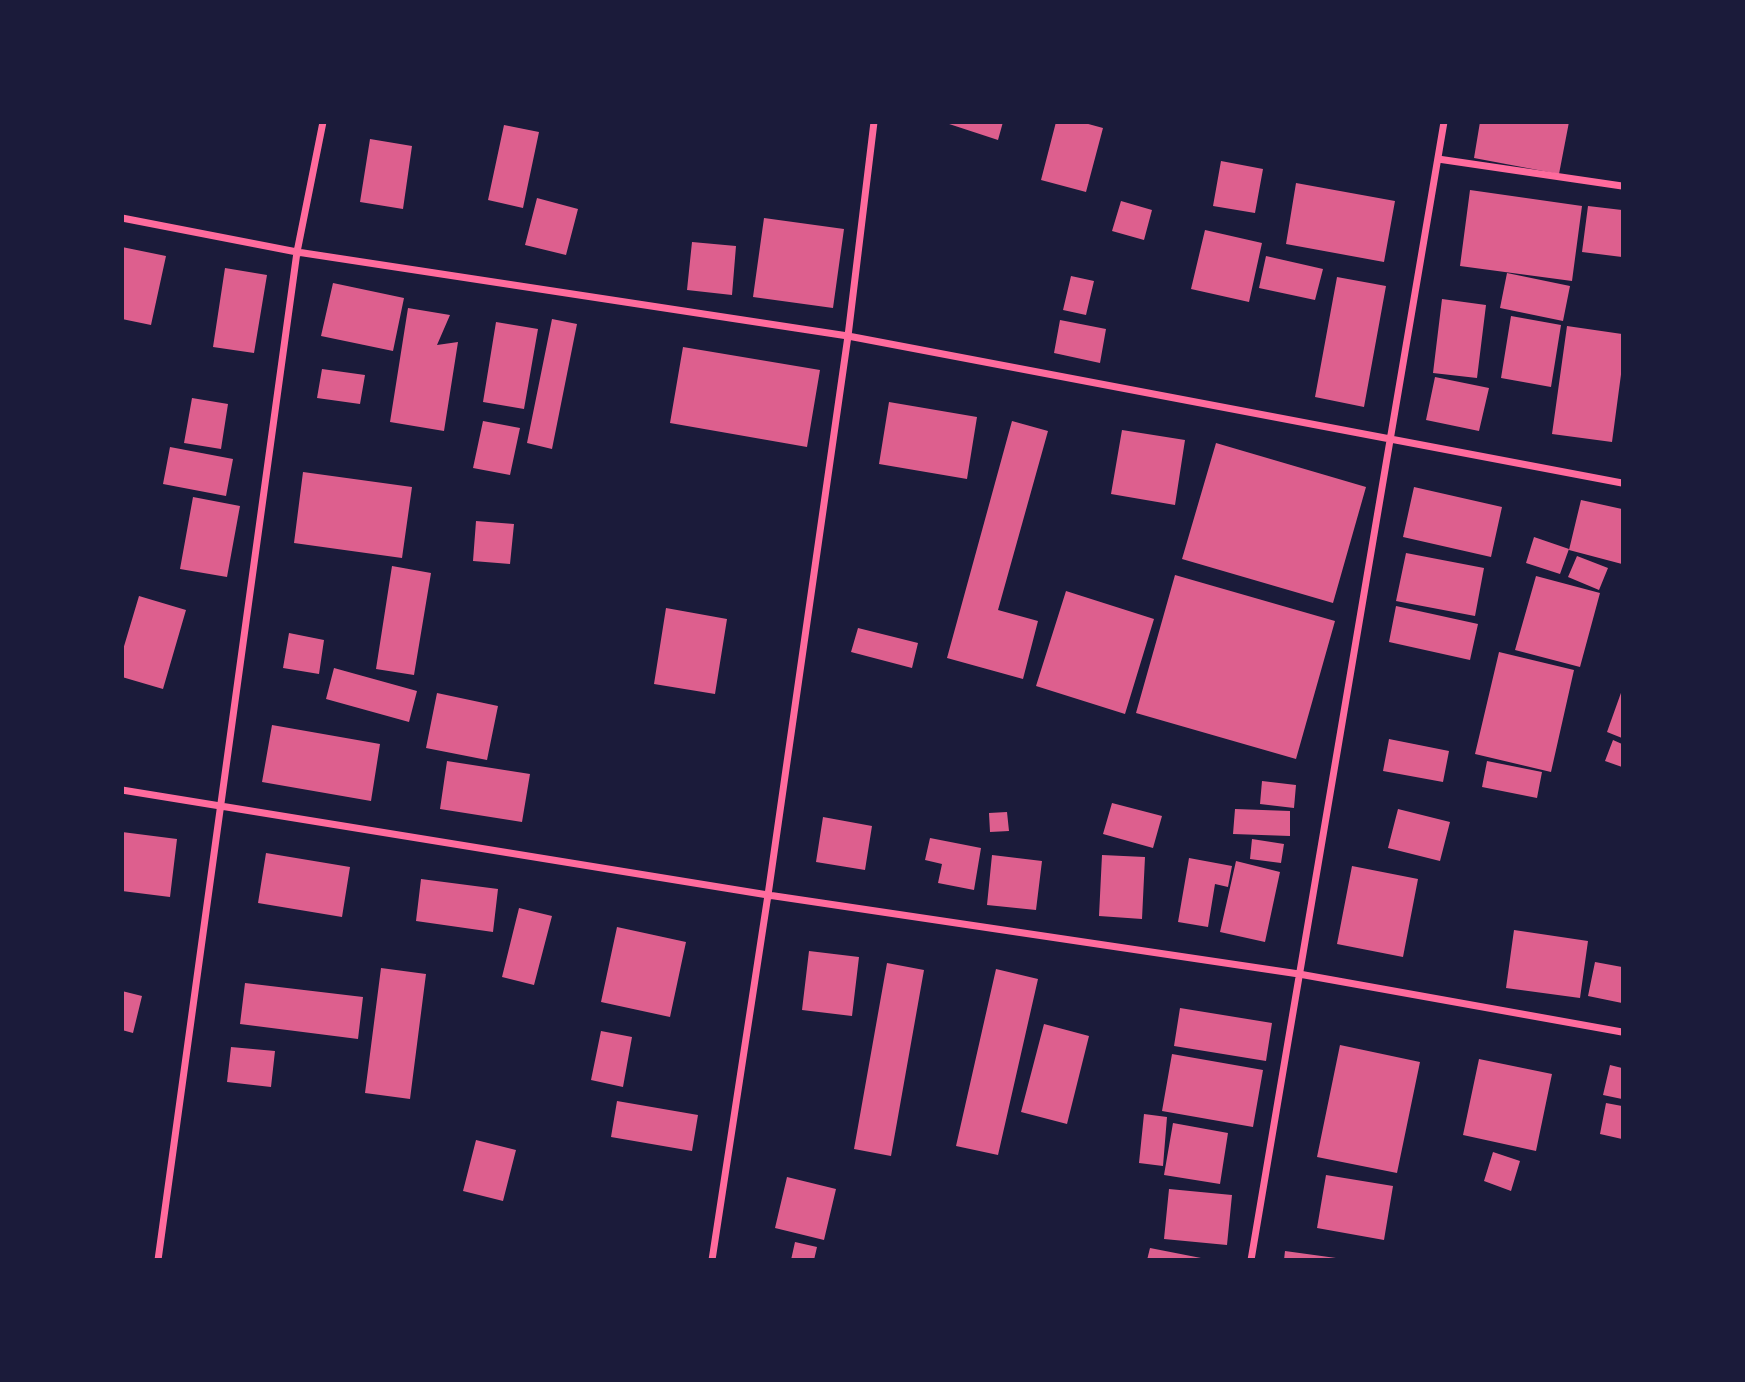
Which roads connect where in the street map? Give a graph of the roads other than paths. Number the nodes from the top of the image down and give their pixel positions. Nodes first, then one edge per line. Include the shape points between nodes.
1 (323, 122) edge
2 (874, 122) edge
3 (1444, 122) edge
4 (1438, 159) junction
5 (1622, 186) edge
6 (122, 218) edge
7 (297, 252) junction
8 (848, 336) junction
9 (1390, 439) junction
10 (1622, 483) edge
11 (122, 790) edge
12 (220, 805) junction
13 (768, 895) junction
14 (1299, 974) junction
15 (1622, 1032) edge
16 (158, 1259) edge
17 (712, 1259) edge
18 (1251, 1259) edge

1 - 7 street
2 - 8 street
3 - 4 street
4 - 5 street
4 - 9 street
6 - 7 street
7 - 8 street
7 - 12 street
8 - 9 street
8 - 13 street
9 - 10 street
9 - 14 street
11 - 12 street
12 - 13 street
12 - 16 street
13 - 14 street
13 - 17 street
14 - 15 street
14 - 18 street

